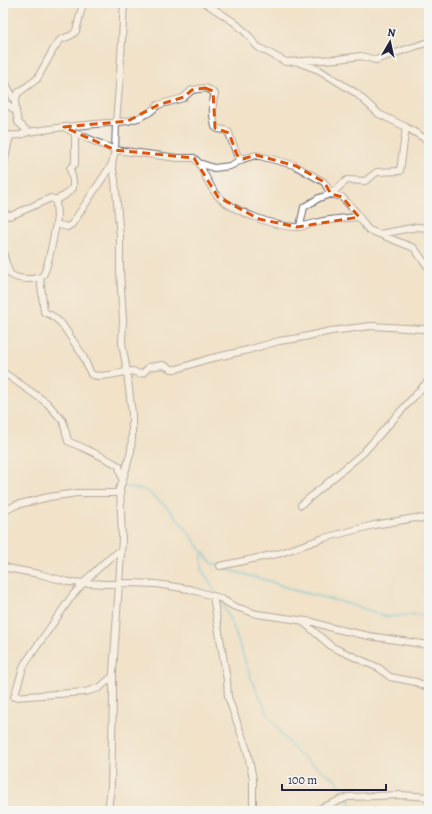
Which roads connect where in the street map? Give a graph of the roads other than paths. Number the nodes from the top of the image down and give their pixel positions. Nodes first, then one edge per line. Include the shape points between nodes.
1 (83, 3) edge
2 (124, 3) edge
3 (205, 3) edge
4 (429, 42) edge
5 (298, 62) junction
6 (3, 75) edge
7 (15, 101) junction
8 (3, 102) edge
9 (16, 111) junction
10 (116, 123) junction
11 (406, 126) junction
12 (64, 127) junction
13 (28, 132) junction
14 (75, 133) junction
15 (6, 136) edge
16 (429, 141) edge
17 (115, 150) junction
18 (243, 159) junction
19 (199, 163) junction
20 (112, 164) junction
21 (3, 166) edge
22 (331, 194) junction
23 (56, 201) junction
24 (3, 211) edge
25 (359, 217) junction
26 (56, 224) junction
27 (300, 226) junction
28 (429, 228) edge
29 (380, 234) junction
30 (3, 250) edge
31 (4, 258) edge
32 (429, 268) edge
33 (40, 277) junction
34 (429, 328) edge
35 (3, 372) edge
36 (127, 372) junction
37 (429, 380) edge
38 (122, 483) junction
39 (301, 505) dead end
40 (3, 512) edge
41 (429, 519) edge
42 (121, 550) junction
43 (3, 565) edge
44 (220, 566) dead end
45 (83, 583) junction
46 (119, 583) junction
47 (213, 596) junction
48 (302, 621) junction
49 (429, 645) edge
50 (113, 676) junction
51 (429, 688) edge
52 (429, 797) edge
53 (108, 811) edge
54 (255, 811) edge
55 (314, 811) edge

1 - 7 street via 74,34 60,40 38,78 19,92
2 - 10 street
3 - 5 street via 234,22 258,47 286,62
4 - 5 street via 376,60 361,56
5 - 11 street via 320,70 356,93 379,114
6 - 7 street
7 - 9 street
8 - 9 street
9 - 13 street via 18,122
10 - 12 street
10 - 17 street
10 - 18 street via 138,118 158,105 184,97 192,90 205,88 215,94 215,127 229,133 237,155
11 - 16 street
11 - 22 street via 400,171 377,172 365,181 347,180
12 - 13 street
12 - 14 street
13 - 15 street
14 - 17 street
14 - 23 street via 76,164 70,168 73,188
15 - 21 street
17 - 19 street via 194,158
17 - 20 street
18 - 19 street via 230,166 214,168
18 - 22 street via 256,155 294,165 324,182
19 - 27 street via 216,194 226,202 259,219 292,227
20 - 26 street via 72,224 67,227
20 - 36 street via 120,237 122,343
22 - 25 street via 342,197
22 - 27 street via 304,206
23 - 24 street via 51,198 10,216
23 - 26 street
25 - 27 street
25 - 29 street via 369,230
26 - 33 street via 47,266
28 - 29 street via 417,227
29 - 32 street via 414,248
30 - 31 street
31 - 33 street via 12,276 20,279
33 - 36 street via 44,312 61,323 82,354 91,374 94,376
34 - 36 street via 371,326 331,331 279,341 177,369 163,365 149,368 141,374
35 - 38 street via 46,403 63,421 68,440 119,466
36 - 38 street via 132,414 131,451
37 - 39 street via 363,453
38 - 40 street via 117,493 77,493 49,497 16,505
38 - 42 street
41 - 44 street via 415,518 374,525 281,553
42 - 45 street
42 - 46 street
43 - 45 street via 69,582
45 - 46 street
45 - 50 street via 24,665 14,697 85,692 99,688
46 - 47 street via 189,588
46 - 50 street
47 - 48 street via 257,614
47 - 54 street via 228,697 247,750 253,779
48 - 49 street via 369,636
48 - 51 street via 332,647 379,668 390,676
50 - 53 street via 111,786
52 - 55 street via 402,795 348,798

